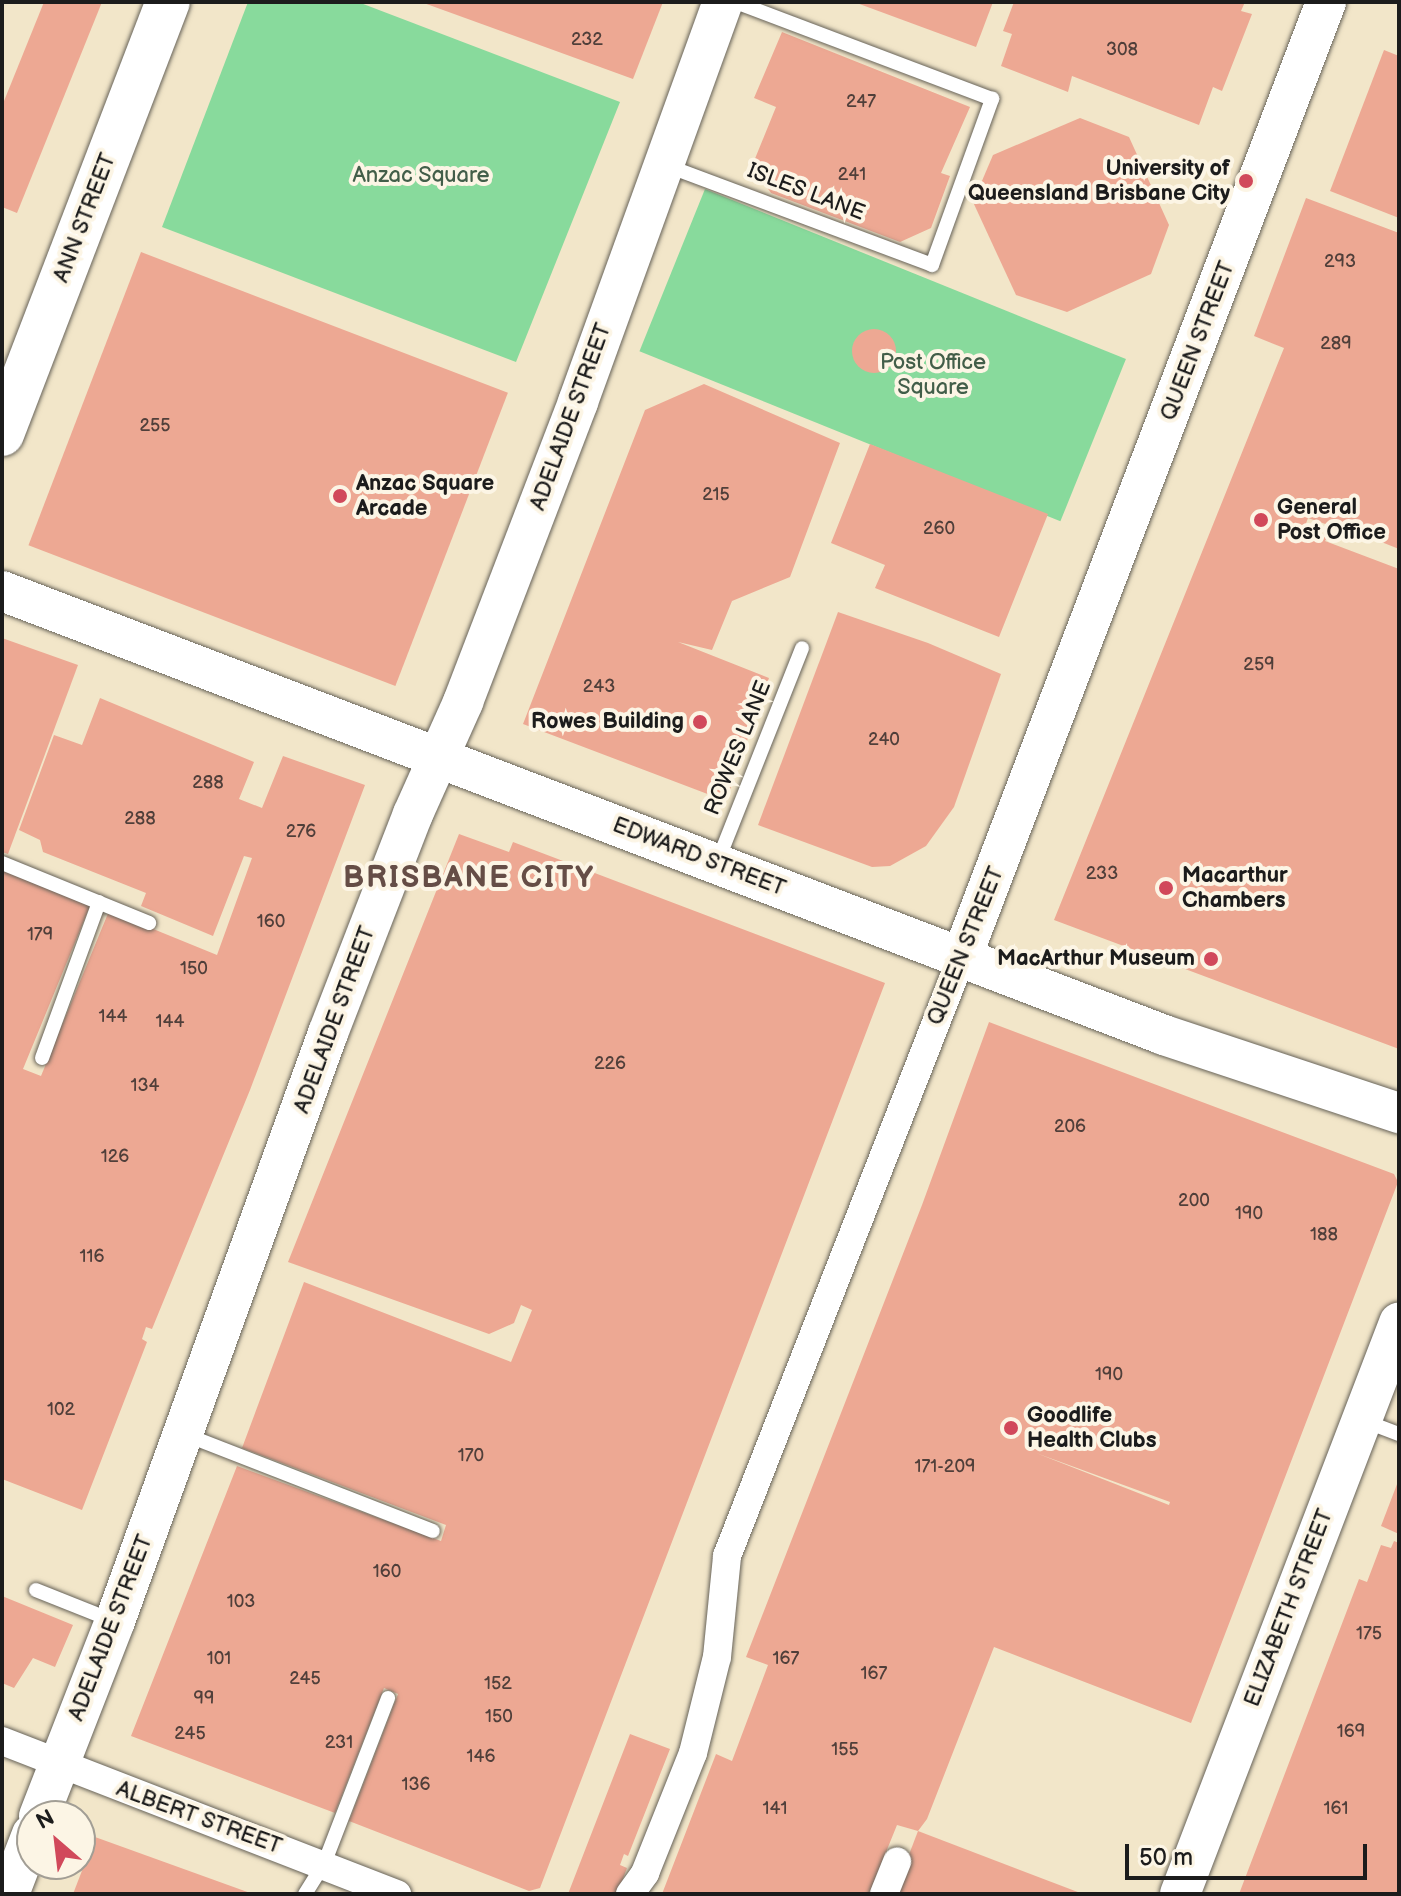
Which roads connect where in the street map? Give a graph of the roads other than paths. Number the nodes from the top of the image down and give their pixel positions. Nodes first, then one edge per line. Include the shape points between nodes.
1 (168, 2) edge
2 (723, 2) edge
3 (735, 2) edge
4 (1326, 2) edge
5 (662, 163) junction
6 (2, 434) edge
7 (2, 591) edge
8 (802, 648) dead end
9 (439, 756) junction
10 (2, 863) edge
11 (716, 864) junction
12 (99, 902) junction
13 (149, 923) dead end
14 (961, 959) junction
15 (42, 1058) dead end
16 (1399, 1113) edge
17 (1399, 1323) edge
18 (1362, 1420) junction
19 (183, 1434) junction
20 (1399, 1434) edge
21 (433, 1531) dead end
22 (36, 1590) dead end
23 (115, 1621) junction
24 (388, 1698) dead end
25 (2, 1741) edge
26 (59, 1765) junction
27 (45, 1800) edge
28 (897, 1861) dead end
29 (324, 1864) junction
30 (305, 1894) edge
31 (397, 1894) edge
32 (630, 1894) edge
33 (884, 1894) edge
34 (1180, 1894) edge

1 - 6 main road, ANN STREET
2 - 5 street, ADELAIDE STREET
3 - 5 lane, ISLES LANE via 992,99 932,265
4 - 14 street, QUEEN STREET
5 - 9 street, ADELAIDE STREET via 578,402
7 - 9 street, EDWARD STREET
8 - 11 lane, ROWES LANE
9 - 11 street, EDWARD STREET
9 - 19 street, ADELAIDE STREET via 328,1033
10 - 12 lane
11 - 14 street, EDWARD STREET
12 - 13 lane
12 - 15 lane
14 - 16 street, EDWARD STREET via 1164,1035
14 - 32 street, QUEEN STREET via 727,1556 717,1657 693,1753 645,1873
17 - 18 street, ELIZABETH STREET
18 - 20 lane
18 - 34 street, ELIZABETH STREET
19 - 21 lane
19 - 23 street, ADELAIDE STREET
22 - 23 lane
23 - 26 street, ADELAIDE STREET
24 - 29 lane
25 - 26 street, ALBERT STREET
26 - 27 street, ADELAIDE STREET
26 - 29 street, ALBERT STREET
28 - 33 street
29 - 30 lane
29 - 31 street, ALBERT STREET

